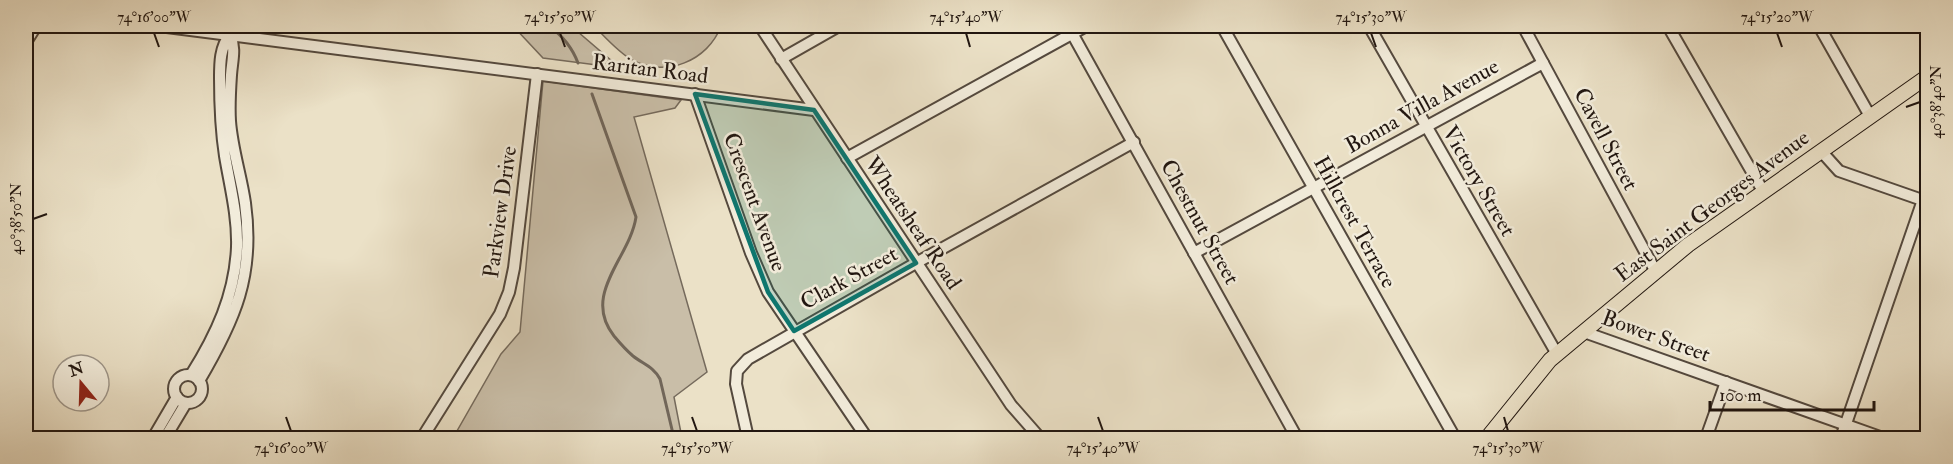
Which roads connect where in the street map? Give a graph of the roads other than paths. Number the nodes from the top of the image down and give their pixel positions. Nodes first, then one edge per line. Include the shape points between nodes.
1 (36, 26) edge
2 (159, 26) edge
3 (760, 26) edge
4 (839, 26) edge
5 (1086, 26) edge
6 (1222, 26) edge
7 (1369, 26) edge
8 (1522, 26) edge
9 (1668, 26) edge
10 (1819, 26) edge
11 (1070, 29) edge
12 (230, 35) junction
13 (26, 42) edge
14 (781, 59) junction
15 (1543, 63) junction
16 (537, 74) junction
17 (1928, 75) edge
18 (695, 94) junction
19 (814, 110) junction
20 (1870, 116) junction
21 (1425, 126) junction
22 (1134, 142) junction
23 (1821, 151) junction
24 (847, 158) junction
25 (1313, 188) junction
26 (1763, 191) junction
27 (1925, 201) edge
28 (1194, 253) junction
29 (916, 263) junction
30 (1656, 272) junction
31 (794, 331) junction
32 (1584, 332) junction
33 (1557, 354) junction
34 (195, 378) junction
35 (1726, 382) junction
36 (182, 400) junction
37 (1845, 425) junction
38 (153, 438) edge
39 (165, 438) edge
40 (422, 438) edge
41 (748, 438) edge
42 (867, 438) edge
43 (1040, 438) edge
44 (1297, 438) edge
45 (1455, 438) edge
46 (1487, 438) edge
47 (1706, 438) edge
48 (1841, 438) edge
49 (1883, 438) edge

1 - 13 street
2 - 12 street, Raritan Road
3 - 14 street, Wheatsheaf Road
4 - 14 street
5 - 11 street
6 - 25 street, Hillcrest Terrace
7 - 21 street, Victory Street
8 - 15 street, Cavell Street
9 - 26 street
10 - 20 street
11 - 22 street, Chestnut Street
11 - 24 street
12 - 16 street, Raritan Road
12 - 34 street via 223,43 220,113 234,205 236,257 227,305
14 - 19 street, Wheatsheaf Road
15 - 21 street, Bonna Villa Avenue
15 - 30 street, Cavell Street
16 - 18 street, Raritan Road
16 - 40 street, Parkview Drive via 509,292 500,315
17 - 20 main road, East Saint Georges Avenue
18 - 19 street, Raritan Road
18 - 31 street, Crescent Avenue via 751,253 768,292
19 - 24 street, Wheatsheaf Road
20 - 23 main road, East Saint Georges Avenue
21 - 25 street, Bonna Villa Avenue
21 - 33 street, Victory Street
22 - 28 street, Chestnut Street
22 - 29 street, Clark Street
23 - 26 main road, East Saint Georges Avenue
23 - 27 street via 1839,171
24 - 29 street, Wheatsheaf Road
25 - 28 street, Bonna Villa Avenue
25 - 45 street, Hillcrest Terrace
26 - 30 main road, East Saint Georges Avenue
27 - 37 street
28 - 44 street, Chestnut Street
29 - 31 street, Clark Street
29 - 43 street, Wheatsheaf Road via 1011,405
30 - 32 main road, East Saint Georges Avenue
31 - 41 street, Clark Street via 748,359 737,371 736,384
31 - 42 street, Crescent Avenue
32 - 33 main road, East Saint Georges Avenue
32 - 35 street, Bower Street
33 - 46 main road, East Saint Georges Avenue
34 - 36 street via 202,389 200,396 195,401
34 - 36 street via 183,376 176,381 174,389
35 - 37 street, Bower Street
35 - 47 street
36 - 38 street
36 - 39 street
37 - 48 street
37 - 49 street, Bower Street

